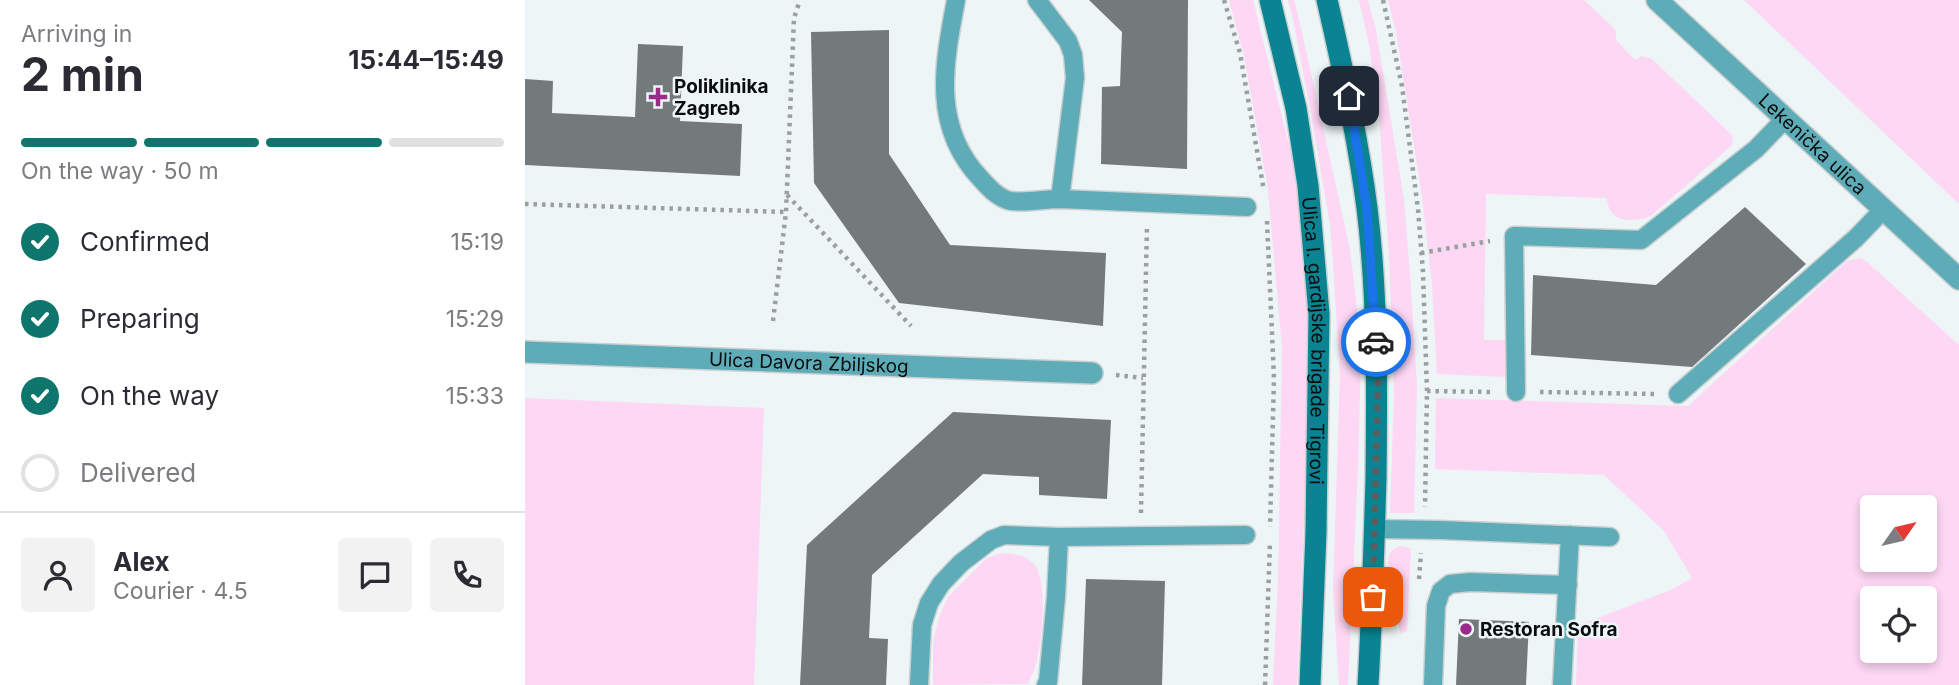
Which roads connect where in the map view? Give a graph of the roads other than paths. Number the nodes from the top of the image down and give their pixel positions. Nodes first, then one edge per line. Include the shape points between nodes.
1 (956, 0) edge
2 (1037, 0) edge
3 (1270, 0) edge
4 (1327, 0) edge
5 (1665, 3) edge
6 (1784, 119) junction
7 (1060, 199) junction
8 (1247, 207) dead end
9 (1883, 210) junction
10 (1959, 279) edge
11 (525, 352) edge
12 (1092, 373) dead end
13 (1516, 392) road end
14 (1678, 394) road end
15 (1374, 529) junction
16 (1570, 535) junction
17 (1246, 536) dead end
18 (1059, 537) junction
19 (1610, 537) dead end
20 (1568, 585) junction
21 (919, 685) edge
22 (1046, 685) edge
23 (1310, 685) edge
24 (1368, 685) edge
25 (1433, 685) edge
26 (1562, 685) edge

1 - 7 lane via 944,80 952,135 975,173 993,192 1009,201
2 - 7 lane via 1069,41 1073,55 1075,78
3 - 23 street, Ulica I. gardijske brigade Tigrovi via 1296,108 1319,314
4 - 15 street via 1349,96 1367,209 1378,374
5 - 6 street, Lekenička ulica
6 - 9 street, Lekenička ulica
6 - 13 lane via 1756,149 1641,240 1514,236
7 - 8 lane
9 - 10 street, Lekenička ulica
9 - 14 lane
11 - 12 street, Ulica Davora Zbiljskog
15 - 16 lane
15 - 24 street
16 - 19 lane
16 - 20 lane
17 - 18 lane
18 - 21 lane via 1004,535 982,546 941,584 922,625
18 - 22 lane
20 - 25 lane via 1450,584 1441,591 1436,606
20 - 26 lane

